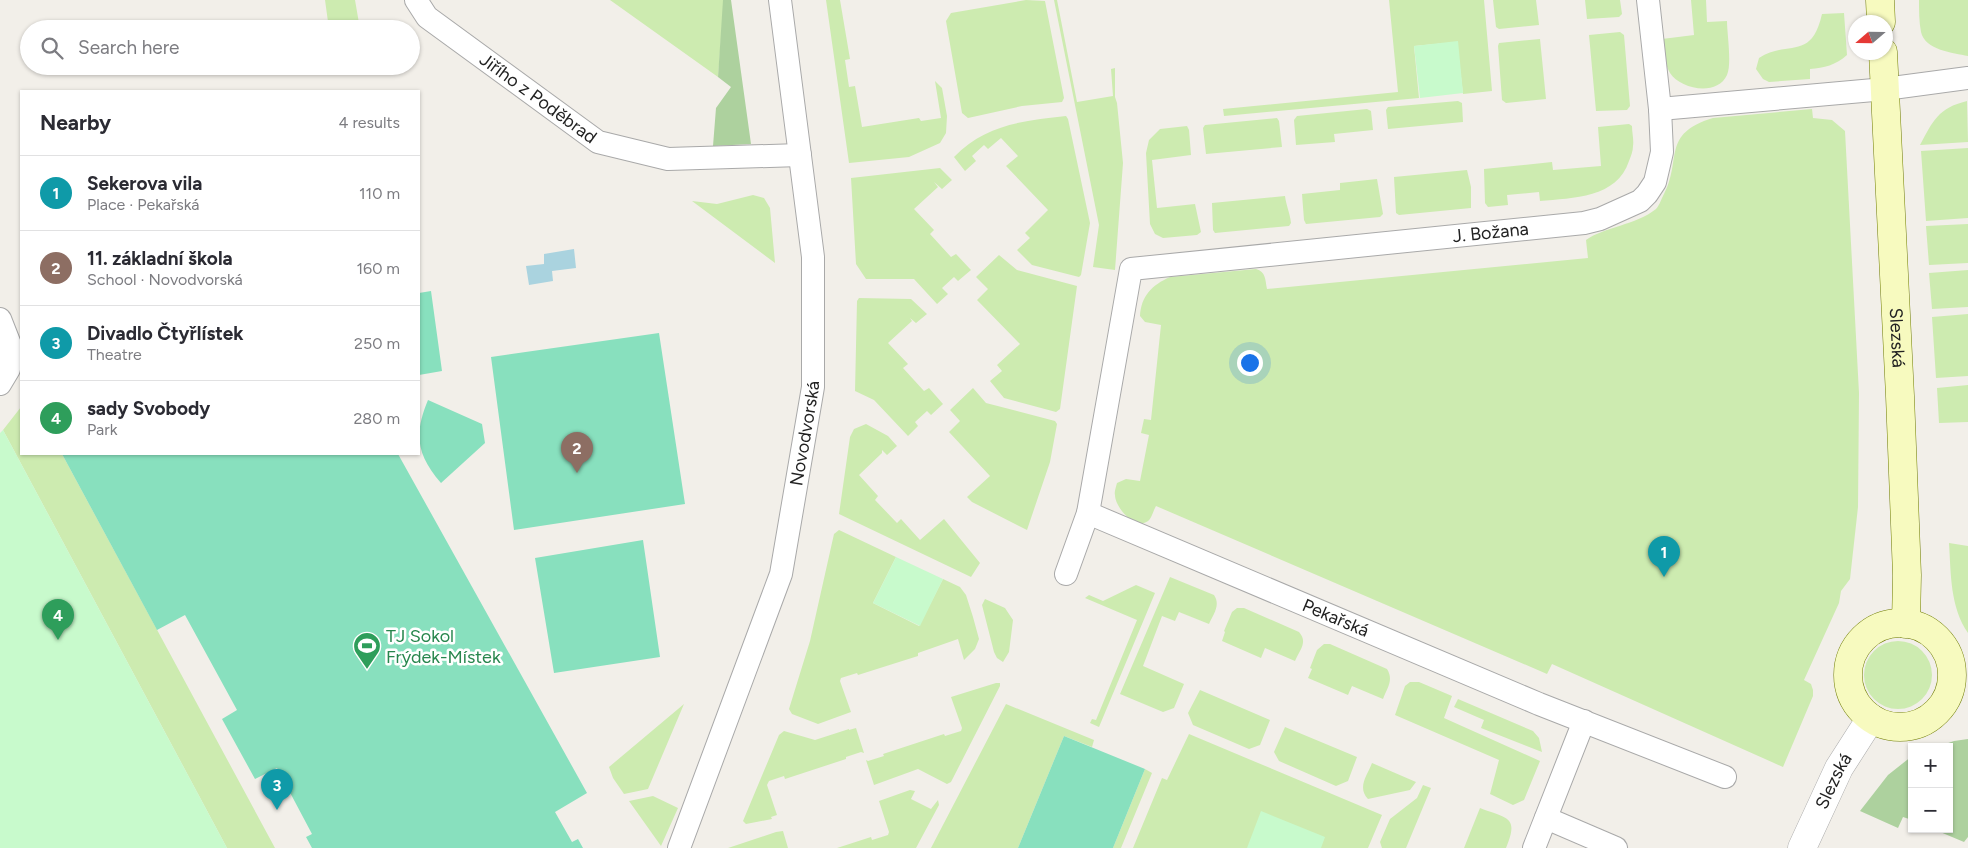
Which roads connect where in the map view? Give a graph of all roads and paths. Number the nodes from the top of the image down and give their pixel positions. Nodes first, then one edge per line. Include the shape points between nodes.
1 (416, 0) edge
2 (780, 0) edge
3 (1648, 0) edge
4 (1880, 0) edge
5 (1881, 15) edge
6 (1883, 60) edge
7 (1968, 78) edge
8 (1885, 89) junction
9 (1660, 109) junction
10 (800, 155) junction
11 (0, 319) edge
12 (0, 384) edge
13 (1088, 512) junction
14 (1066, 574) dead end
15 (1906, 624) junction
16 (1959, 694) edge
17 (1871, 718) junction
18 (1584, 721) junction
19 (1725, 777) dead end
20 (1546, 818) junction
21 (679, 848) edge
22 (1534, 848) edge
23 (1616, 848) edge
24 (1802, 848) edge

1 - 10 street, Jiřího z Poděbrad via 427,16 598,142 669,160
2 - 10 street, Novodvorská
3 - 9 street, J. Božana
4 - 5 main road
6 - 8 main road, Slezská
7 - 8 street
8 - 9 street
8 - 15 main road, Slezská via 1900,396
9 - 13 street, J. Božana via 1662,152 1655,182 1640,201 1600,220 1131,269
10 - 21 street, Novodvorská via 813,257 813,387 781,574
11 - 12 street via 10,347 9,369
13 - 14 street
13 - 18 street, Pekařská
15 - 16 main road via 1934,636 1944,648
15 - 17 main road via 1890,624 1876,629 1864,638 1849,664 1848,680 1852,695
16 - 17 main road via 1916,725 1885,725
17 - 24 street, Slezská via 1839,768
18 - 19 street, Pekařská
18 - 20 street
20 - 22 street
20 - 23 street

